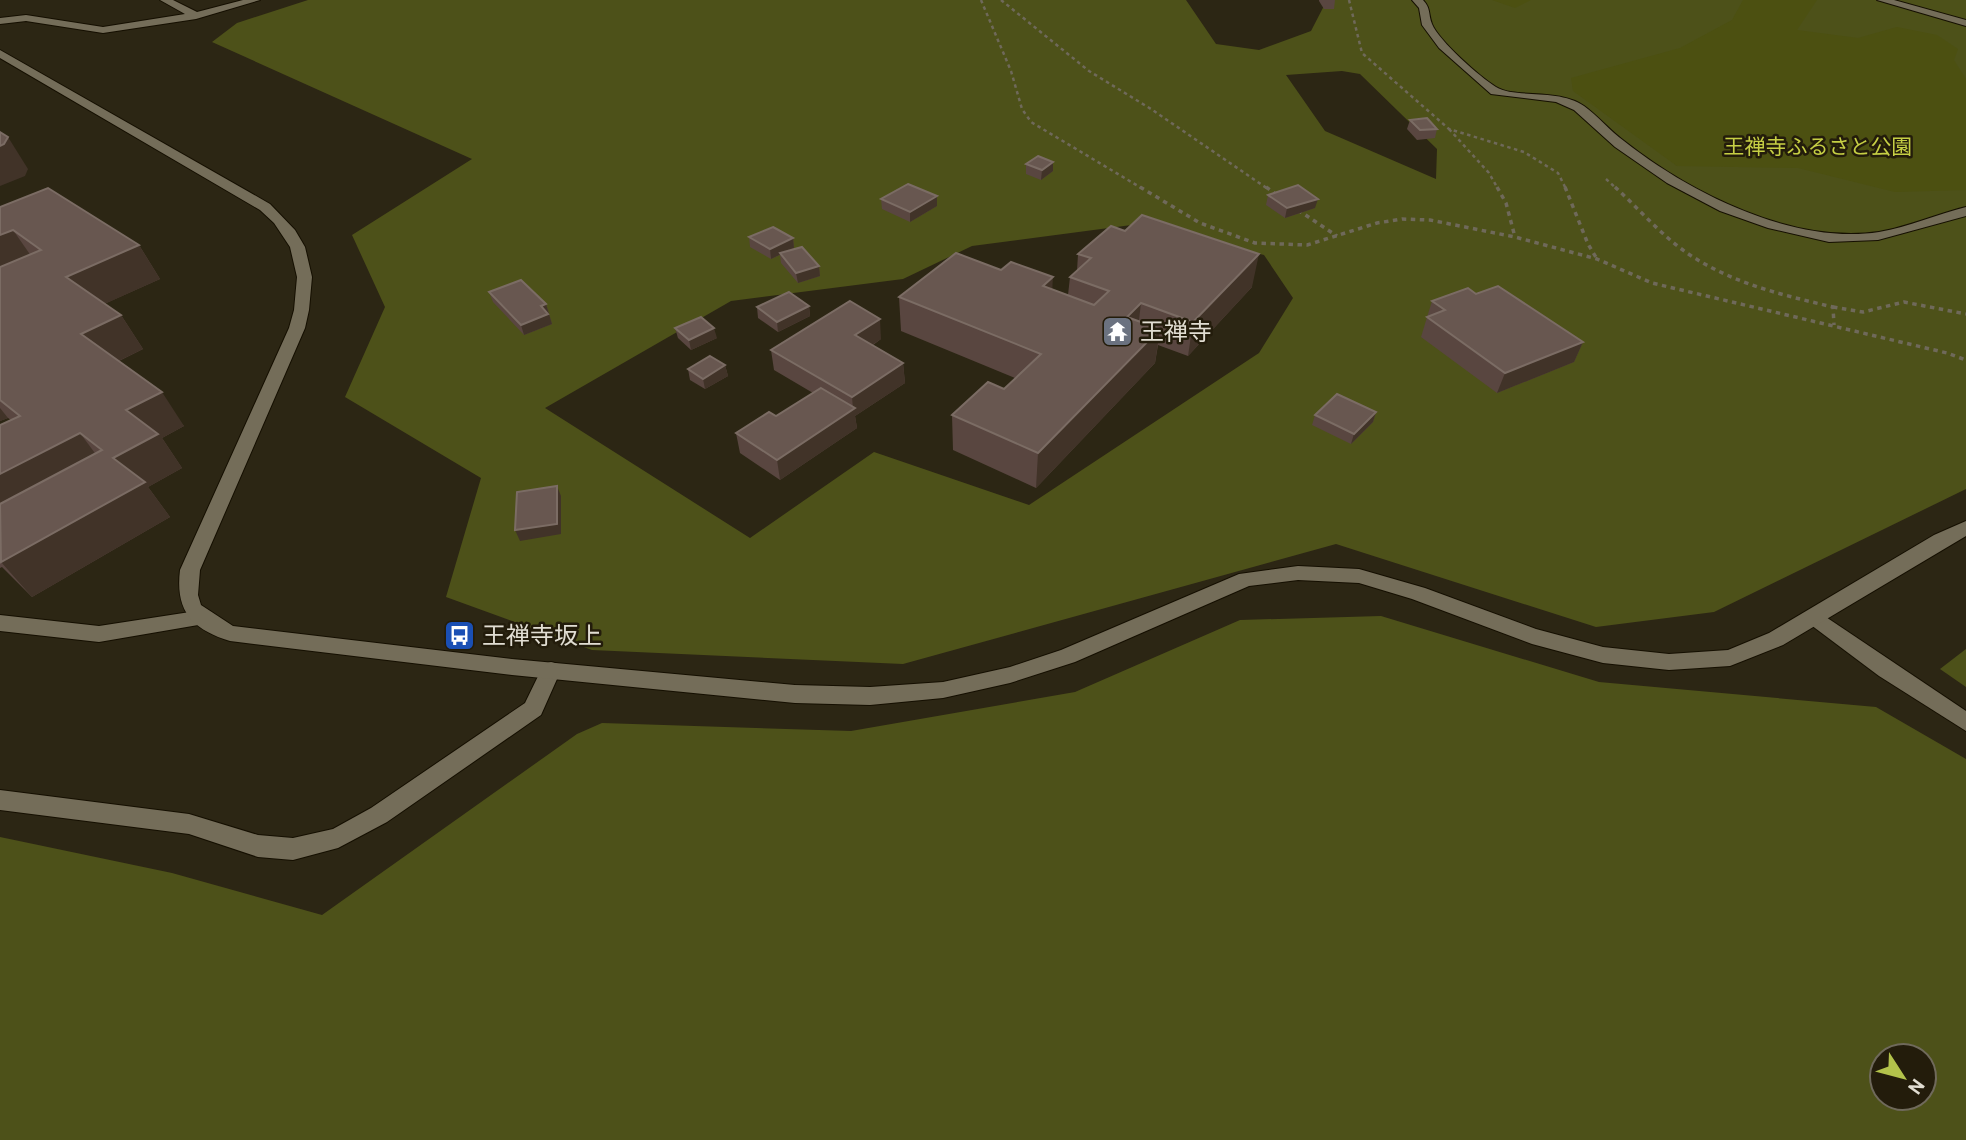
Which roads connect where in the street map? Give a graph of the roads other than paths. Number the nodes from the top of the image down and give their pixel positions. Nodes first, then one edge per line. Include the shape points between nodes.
1 (165, 0) edge
2 (255, 0) edge
3 (1417, 0) edge
4 (1882, 0) edge
5 (1925, 5) edge
6 (196, 16) junction
7 (0, 21) edge
8 (1966, 23) edge
9 (0, 53) edge
10 (1966, 211) edge
11 (1966, 528) edge
12 (1814, 617) junction
13 (203, 618) junction
14 (0, 623) edge
15 (551, 670) junction
16 (1966, 722) edge
17 (0, 800) edge

1 - 6 street
2 - 6 street
3 - 10 street via 1424,7 1427,25 1443,46 1495,92 1558,99 1578,107 1619,144 1672,180 1726,208 1829,238 1878,236
4 - 5 street
5 - 8 street
6 - 7 street via 103,30 26,18
9 - 13 street via 265,207 292,233 299,249 305,285 298,328 190,570 186,595
11 - 12 street
12 - 15 street via 1730,658 1669,662 1603,655 1532,636 1359,576 1297,573 1246,579 1068,656 943,690 870,696 795,694
12 - 16 street
13 - 14 street via 99,634
13 - 15 street via 230,633
15 - 17 street via 533,709 379,815 338,838 293,849 258,846 189,824

